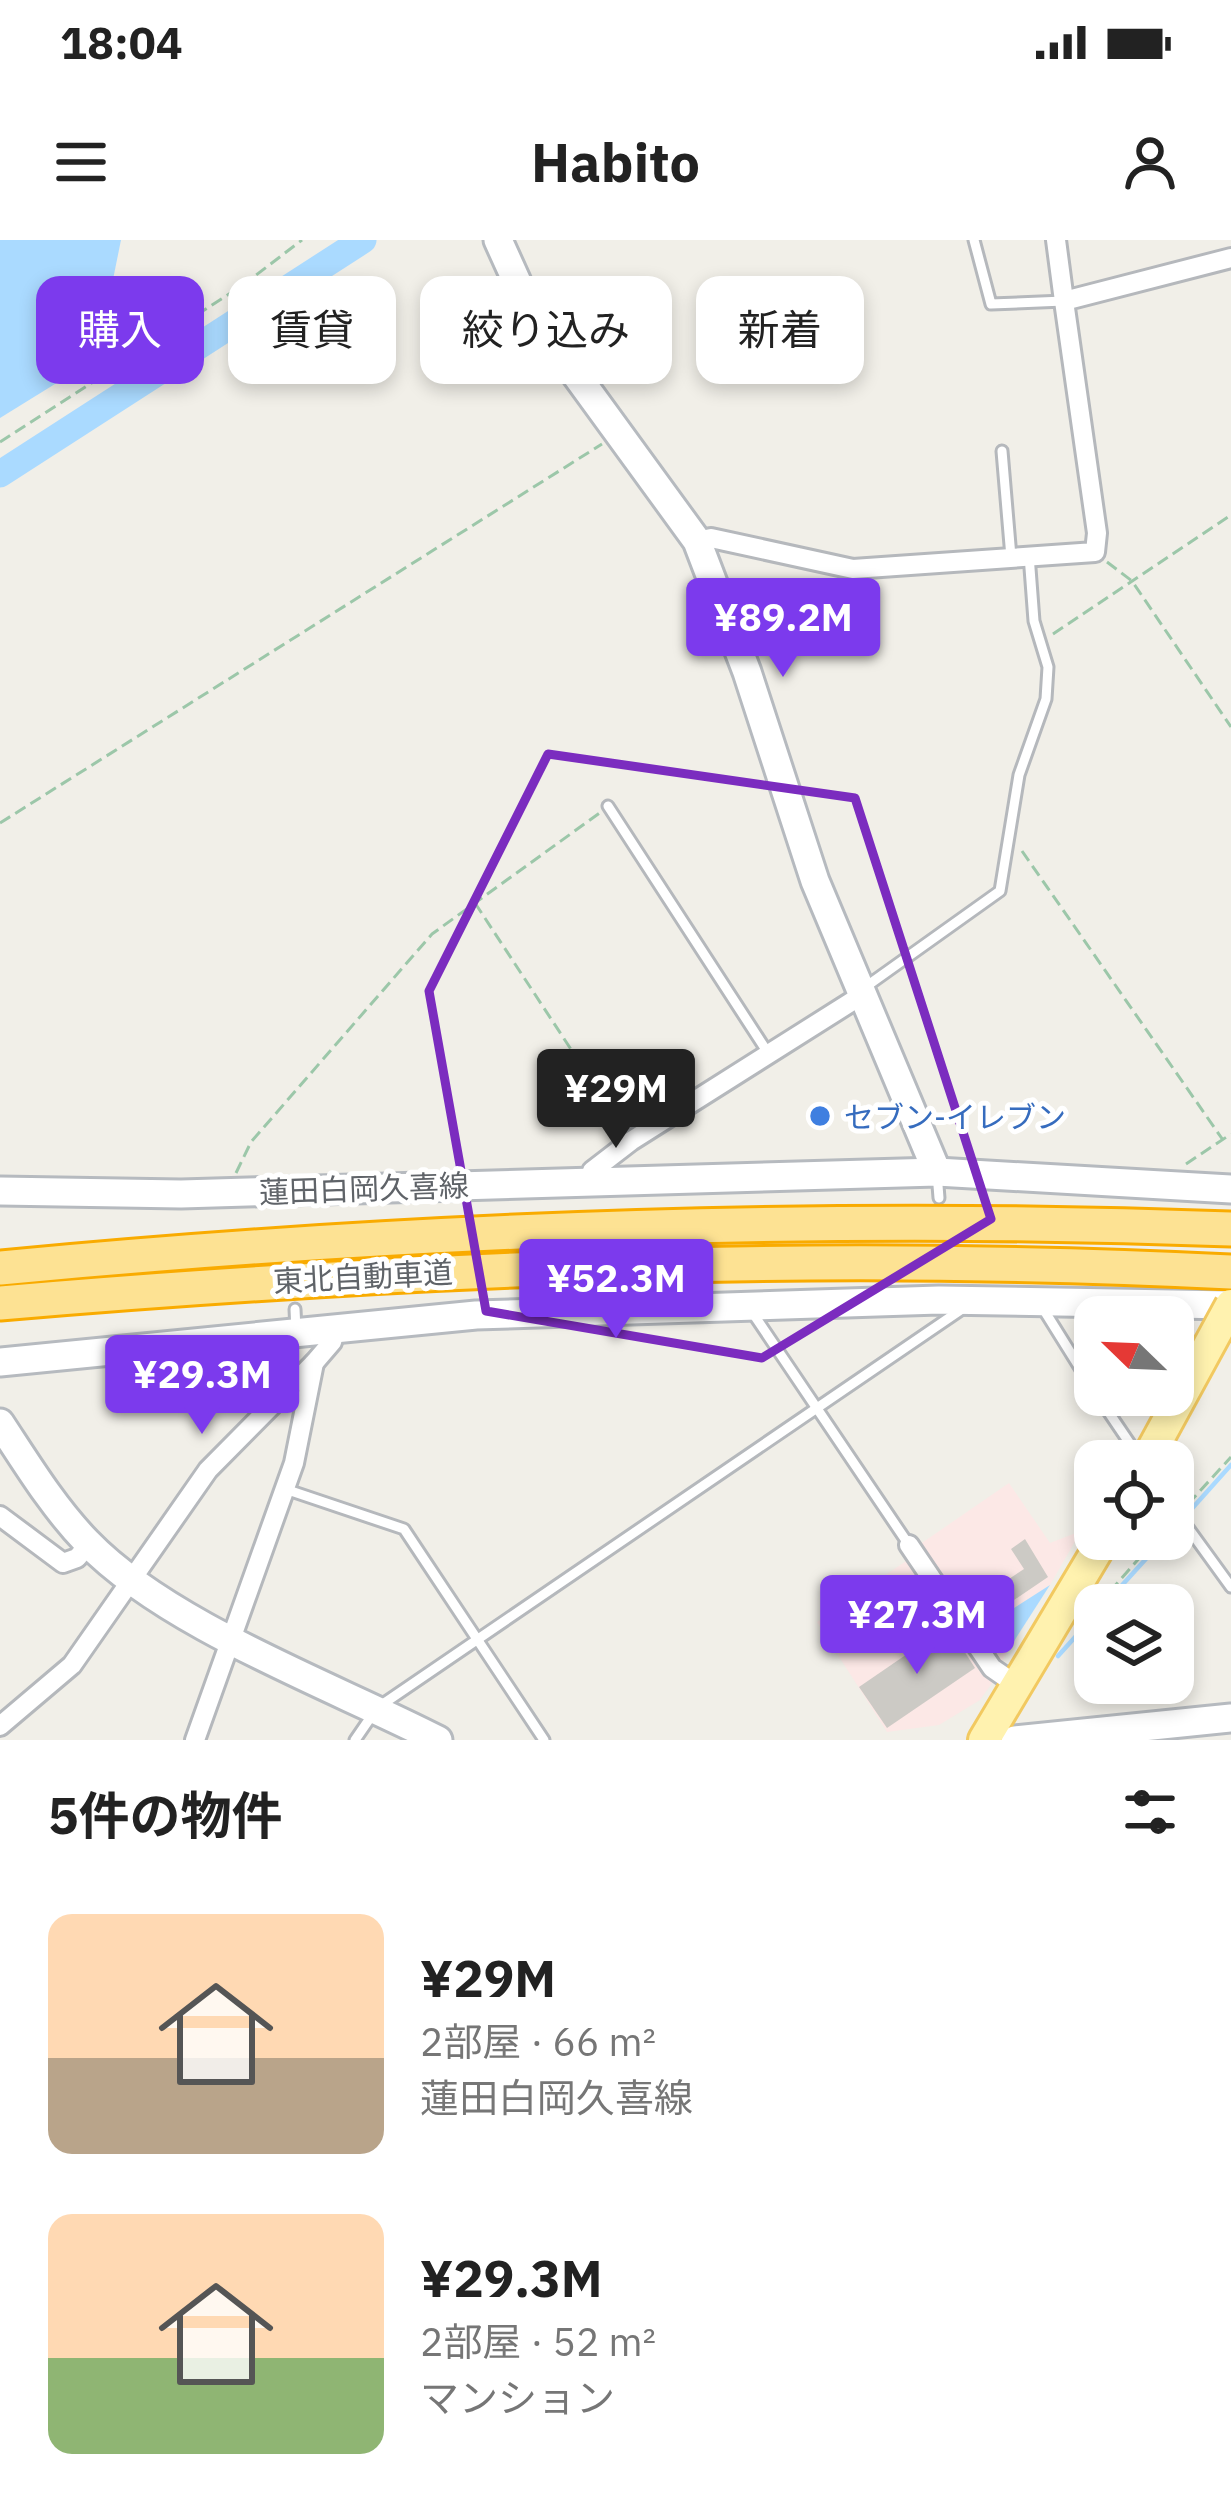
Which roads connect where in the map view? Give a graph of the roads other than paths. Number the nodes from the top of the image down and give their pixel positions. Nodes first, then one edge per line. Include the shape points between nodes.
1 (498, 240) edge
2 (974, 240) edge
3 (1056, 240) edge
4 (1231, 258) edge
5 (1064, 301) junction
6 (1002, 451) dead end
7 (697, 541) junction
8 (1020, 556) junction
9 (608, 806) road end
10 (861, 993) junction
11 (770, 1056) junction
12 (589, 1183) junction
13 (938, 1185) junction
14 (1231, 1189) edge
15 (0, 1191) edge
16 (1231, 1228) edge
17 (0, 1268) edge
18 (1231, 1272) edge
19 (949, 1295) junction
20 (1042, 1301) junction
21 (0, 1304) edge
22 (751, 1304) junction
23 (1231, 1305) edge
24 (335, 1327) junction
25 (1074, 1360) edge
26 (0, 1362) edge
27 (314, 1364) junction
28 (818, 1411) junction
29 (0, 1423) edge
30 (1156, 1440) edge
31 (285, 1489) junction
32 (0, 1516) edge
33 (1194, 1537) edge
34 (88, 1544) junction
35 (909, 1545) joint
36 (1091, 1560) edge
37 (131, 1580) junction
38 (1231, 1587) edge
39 (232, 1637) junction
40 (477, 1641) junction
41 (1015, 1684) junction
42 (377, 1708) junction
43 (1231, 1718) edge
44 (0, 1726) edge
45 (195, 1740) edge
46 (355, 1740) edge
47 (439, 1740) edge
48 (544, 1740) edge
49 (984, 1740) edge
50 (1015, 1740) edge

1 - 7 street via 531,313
2 - 5 lane via 991,304
3 - 5 street
4 - 5 street
5 - 8 street via 1095,552
6 - 8 lane
7 - 8 street via 853,569
7 - 10 street
8 - 10 lane via 1048,667 1000,891
9 - 11 lane
10 - 11 street
10 - 13 street
11 - 12 street via 631,1141 592,1171
12 - 13 street, 蓮田白岡久喜線
12 - 15 street, 蓮田白岡久喜線 via 288,1201 232,1192
13 - 14 street, 蓮田白岡久喜線
16 - 17 highway, 東北自動車道 via 947,1223 567,1231
18 - 21 highway, 東北自動車道 via 641,1263
19 - 20 street
19 - 22 street
19 - 28 lane via 962,1312
20 - 23 street
20 - 25 lane
22 - 24 street
22 - 28 lane
23 - 30 main road, bridge
24 - 26 street via 296,1320
24 - 27 street
27 - 31 street
27 - 37 street via 208,1470
28 - 35 lane
28 - 40 lane
29 - 34 street
31 - 39 street
31 - 40 lane via 404,1529
32 - 34 street via 63,1563
33 - 38 lane
34 - 37 street
35 - 41 street via 992,1668
36 - 41 main road
37 - 39 street
37 - 44 street via 72,1665
39 - 42 street
39 - 45 street
40 - 42 lane
40 - 48 lane
41 - 49 main road
42 - 46 lane
42 - 47 street
43 - 50 street

